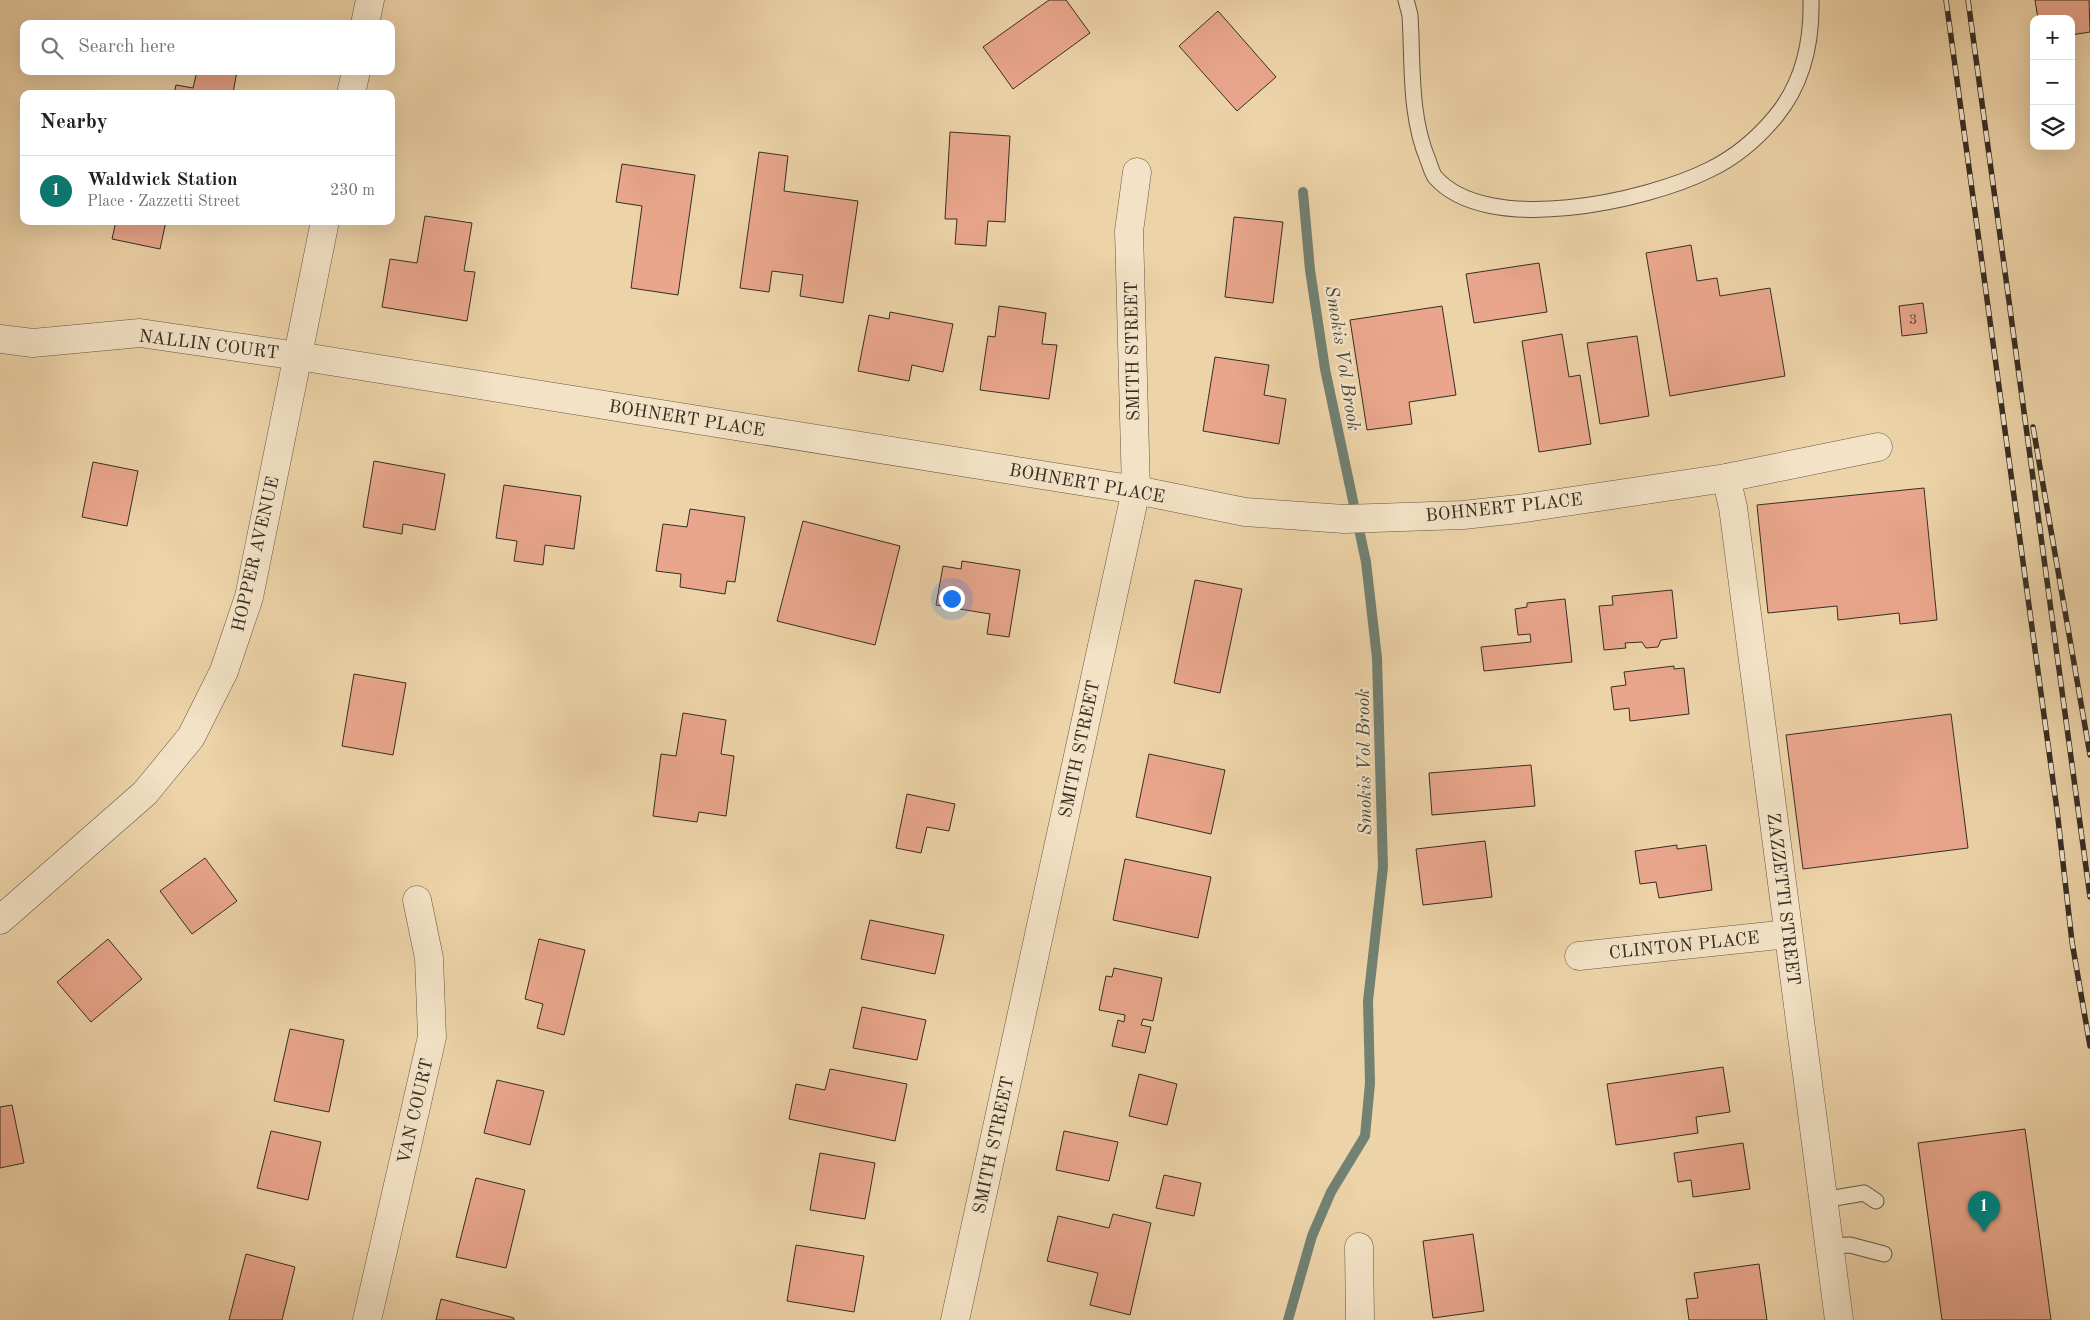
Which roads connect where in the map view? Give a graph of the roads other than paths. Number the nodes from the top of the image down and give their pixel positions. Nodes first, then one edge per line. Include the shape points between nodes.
1 (370, 0) edge
2 (1406, 0) edge
3 (1811, 0) edge
4 (366, 20) edge
5 (355, 75) edge
6 (352, 90) edge
7 (1137, 172) dead end
8 (324, 225) edge
9 (0, 339) edge
10 (298, 356) junction
11 (1878, 447) dead end
12 (1726, 478) junction
13 (1136, 490) junction
14 (417, 900) dead end
15 (0, 920) edge
16 (1788, 934) junction
17 (1579, 956) dead end
18 (1823, 1200) junction
19 (1876, 1201) dead end
20 (1829, 1246) junction
21 (1359, 1248) dead end
22 (1884, 1254) dead end
23 (367, 1320) edge
24 (954, 1320) edge
25 (1360, 1320) edge
26 (1839, 1320) edge

1 - 4 street
2 - 3 lane via 1410,15 1414,110 1422,145 1435,176 1458,194 1488,206 1534,210 1631,197 1682,182 1710,170 1745,147 1776,116 1798,83 1808,48
5 - 6 street
7 - 13 street, SMITH STREET via 1129,231
8 - 10 street, HOPPER AVENUE
9 - 10 street, NALLIN COURT via 33,343 140,333
10 - 13 street, BOHNERT PLACE
10 - 15 street, HOPPER AVENUE via 249,597 224,671 191,737 145,793
11 - 12 street, BOHNERT PLACE
12 - 13 street, BOHNERT PLACE via 1463,515 1344,518 1245,512
12 - 16 street, ZAZZETTI STREET via 1733,507
13 - 24 street, SMITH STREET
14 - 23 street, VAN COURT via 428,958 432,1037
16 - 17 street, CLINTON PLACE
16 - 18 street, ZAZZETTI STREET
18 - 19 lane via 1864,1193
18 - 20 street, ZAZZETTI STREET
20 - 22 lane via 1850,1244
20 - 26 street, ZAZZETTI STREET
21 - 25 street

